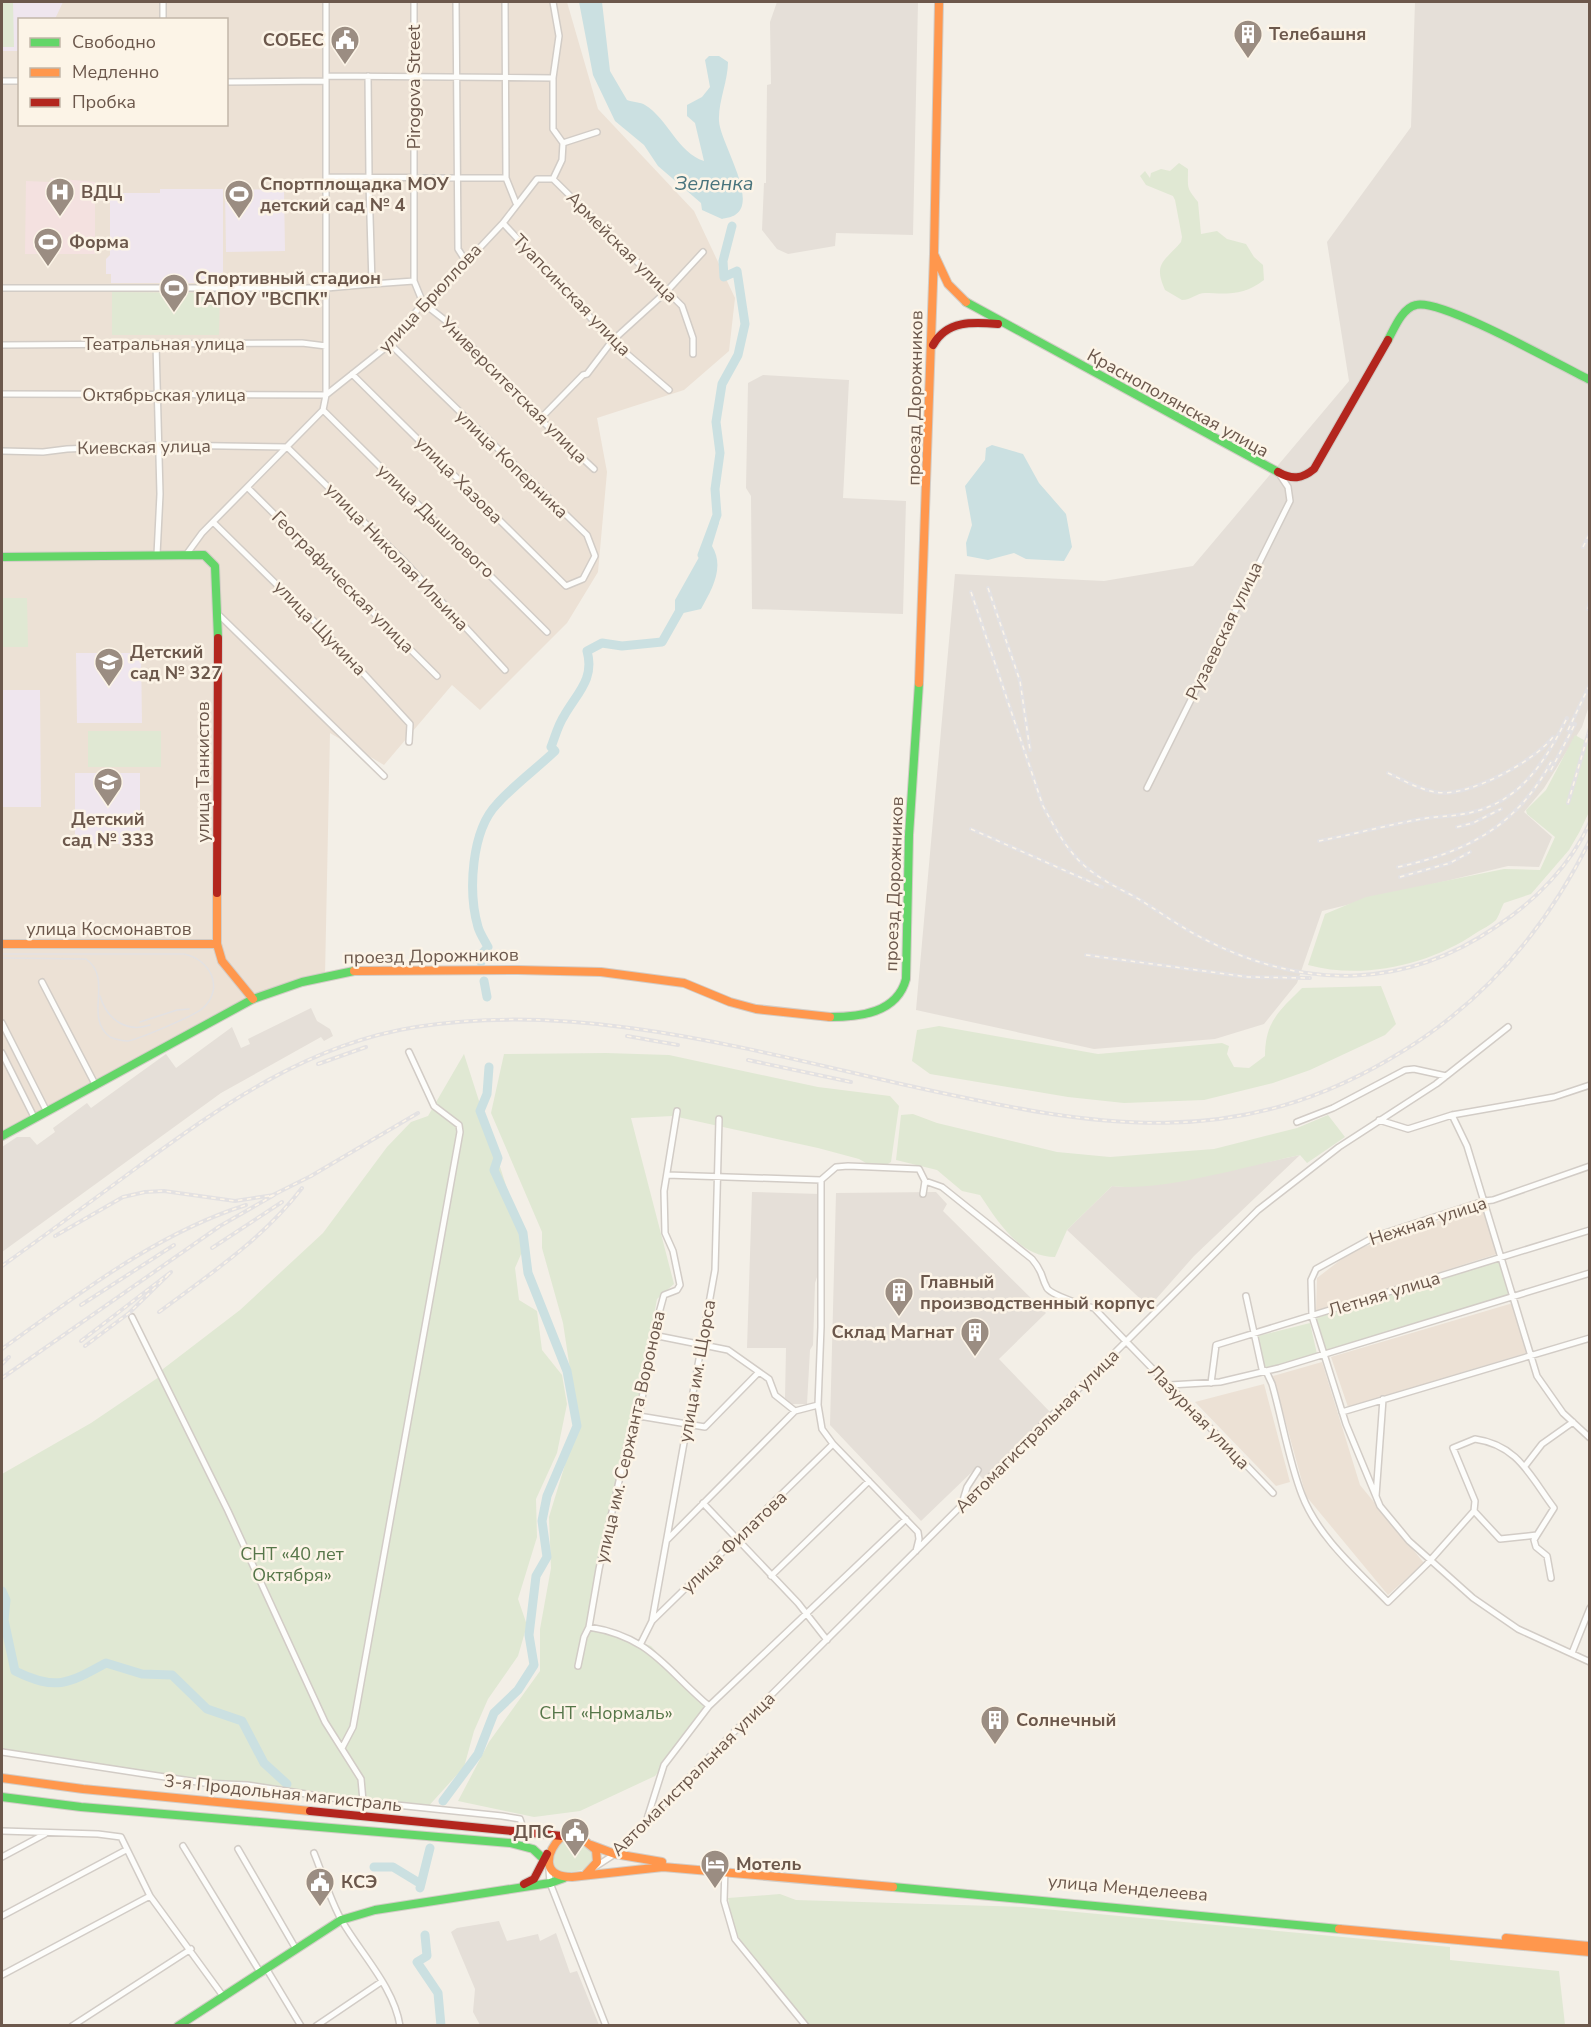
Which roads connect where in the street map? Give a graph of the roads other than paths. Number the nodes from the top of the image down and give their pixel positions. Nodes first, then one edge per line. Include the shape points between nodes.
1 (163, 2) edge
2 (326, 2) edge
3 (414, 2) edge
4 (456, 2) edge
5 (505, 2) edge
6 (553, 2) edge
7 (939, 2) edge
8 (163, 18) edge
9 (458, 75) junction
10 (368, 76) junction
11 (412, 76) junction
12 (505, 76) junction
13 (326, 78) junction
14 (553, 78) junction
15 (2, 81) edge
16 (18, 81) edge
17 (228, 82) edge
18 (597, 132) dead end
19 (563, 143) junction
20 (326, 177) junction
21 (414, 178) junction
22 (506, 178) junction
23 (553, 178) junction
24 (369, 179) junction
25 (459, 179) junction
26 (516, 203) junction
27 (502, 223) junction
28 (704, 252) dead end
29 (934, 254) junction
30 (465, 260) junction
31 (414, 281) junction
32 (372, 284) junction
33 (2, 288) edge
34 (327, 288) junction
35 (667, 291) junction
36 (423, 303) junction
37 (1002, 324) junction
38 (612, 341) junction
39 (156, 344) junction
40 (390, 344) junction
41 (2, 345) edge
42 (326, 346) junction
43 (930, 350) junction
44 (693, 354) dead end
45 (352, 374) junction
46 (1590, 380) edge
47 (669, 390) dead end
48 (2, 394) edge
49 (158, 394) junction
50 (326, 395) junction
51 (323, 410) junction
52 (540, 418) junction
53 (159, 447) junction
54 (287, 447) junction
55 (2, 451) edge
56 (594, 469) dead end
57 (1279, 474) junction
58 (248, 488) junction
59 (213, 522) junction
60 (158, 555) junction
61 (186, 555) junction
62 (2, 557) edge
63 (566, 586) joint
64 (217, 613) junction
65 (548, 632) dead end
66 (505, 670) dead end
67 (437, 676) dead end
68 (409, 742) dead end
69 (384, 776) dead end
70 (1147, 788) dead end
71 (2, 944) edge
72 (217, 944) junction
73 (42, 982) dead end
74 (253, 999) junction
75 (2, 1023) edge
76 (1508, 1027) dead end
77 (409, 1052) dead end
78 (2, 1053) edge
79 (1446, 1076) junction
80 (95, 1084) junction
81 (1590, 1085) edge
82 (46, 1110) junction
83 (676, 1111) dead end
84 (1452, 1115) junction
85 (34, 1117) junction
86 (718, 1119) dead end
87 (1379, 1119) junction
88 (1297, 1122) dead end
89 (2, 1136) edge
90 (1590, 1166) edge
91 (667, 1175) junction
92 (718, 1177) junction
93 (821, 1180) junction
94 (925, 1181) junction
95 (923, 1194) dead end
96 (1484, 1201) junction
97 (1590, 1230) edge
98 (1501, 1258) junction
99 (1590, 1273) edge
100 (1246, 1296) dead end
101 (1513, 1296) junction
102 (1312, 1316) junction
103 (132, 1317) dead end
104 (1254, 1332) junction
105 (653, 1335) junction
106 (1590, 1338) edge
107 (1124, 1342) junction
108 (703, 1347) junction
109 (1324, 1355) junction
110 (1530, 1355) junction
111 (1266, 1371) junction
112 (759, 1372) junction
113 (1211, 1383) junction
114 (1170, 1385) junction
115 (1383, 1399) junction
116 (818, 1405) junction
117 (795, 1411) junction
118 (1342, 1412) junction
119 (639, 1416) junction
120 (1573, 1422) junction
121 (688, 1424) junction
122 (1590, 1438) edge
123 (833, 1444) junction
124 (1525, 1466) junction
125 (978, 1470) dead end
126 (869, 1481) junction
127 (1273, 1493) dead end
128 (1376, 1496) junction
129 (703, 1503) junction
130 (960, 1509) junction
131 (1474, 1511) junction
132 (906, 1519) junction
133 (1537, 1535) junction
134 (737, 1540) junction
135 (666, 1541) junction
136 (916, 1552) junction
137 (1430, 1560) junction
138 (771, 1576) junction
139 (1551, 1578) dead end
140 (1590, 1608) edge
141 (805, 1615) junction
142 (652, 1621) junction
143 (589, 1627) junction
144 (827, 1640) junction
145 (641, 1643) junction
146 (1572, 1653) junction
147 (1590, 1662) edge
148 (578, 1666) dead end
149 (709, 1706) junction
150 (342, 1748) junction
151 (2, 1752) edge
152 (2, 1778) edge
153 (2, 1797) edge
154 (363, 1802) junction
155 (645, 1823) junction
156 (2, 1831) edge
157 (524, 1831) junction
158 (45, 1834) junction
159 (562, 1836) junction
160 (591, 1845) junction
161 (183, 1846) dead end
162 (238, 1849) dead end
163 (126, 1850) junction
164 (314, 1853) dead end
165 (615, 1854) junction
166 (2, 1857) edge
167 (546, 1862) junction
168 (664, 1862) joint
169 (594, 1868) junction
170 (725, 1869) junction
171 (586, 1875) junction
172 (564, 1878) junction
173 (550, 1883) junction
174 (518, 1888) junction
175 (150, 1896) junction
176 (2, 1916) edge
177 (341, 1920) junction
178 (1590, 1946) edge
179 (191, 1949) junction
180 (296, 1949) junction
181 (1590, 1952) edge
182 (263, 1970) junction
183 (2, 1975) edge
184 (381, 1982) junction
185 (223, 1996) junction
186 (72, 2025) edge
187 (178, 2025) edge
188 (301, 2025) edge
189 (316, 2025) edge
190 (400, 2025) edge
191 (606, 2025) edge
192 (806, 2025) edge

1 - 8 street
2 - 13 street
3 - 11 street, Pirogova Street
4 - 9 street
5 - 12 street
6 - 14 street via 559,36
7 - 29 main road, Краснополянская улица
9 - 11 street
9 - 12 street
9 - 25 street
10 - 11 street
10 - 13 street
10 - 24 street
11 - 21 street, Pirogova Street
12 - 14 street
12 - 22 street
13 - 17 street
13 - 20 street
14 - 19 street via 553,129
15 - 16 street
18 - 19 street
19 - 23 street via 562,160
20 - 24 street
20 - 34 street
21 - 24 street
21 - 25 street
21 - 31 street, Pirogova Street
22 - 25 street
22 - 26 street
23 - 26 street, улица Брюллова via 537,179
23 - 35 street, Армейская улица
24 - 32 street
25 - 30 street via 458,249
26 - 27 street, улица Брюллова
27 - 30 street, улица Брюллова
27 - 38 street, Туапсинская улица
28 - 35 street
29 - 37 main road, Краснополянская улица via 942,277 955,294
29 - 43 main road, проезд Дорожников
30 - 36 street, улица Брюллова via 441,289
31 - 32 street
31 - 36 street, Университетская улица
32 - 34 street
33 - 34 street
34 - 42 street
35 - 38 street
35 - 44 street, Армейская улица via 687,314
36 - 40 street, улица Брюллова
36 - 52 street, Университетская улица via 450,324
37 - 43 main road via 945,327 936,335
37 - 57 main road, Краснополянская улица
38 - 47 street, Туапсинская улица
38 - 52 street via 587,374
39 - 41 street, Театральная улица
39 - 42 street, Театральная улица
39 - 49 street
40 - 45 street, улица Брюллова
40 - 63 street, улица Коперника via 592,542 596,556 583,579
42 - 50 street
43 - 74 main road, проезд Дорожников via 923,613 909,836 906,979 904,991 896,1001 877,1010 843,1017 815,1017 730,1002 686,983 564,969 352,971 293,983
45 - 50 street, улица Брюллова
45 - 63 street, улица Хазова
46 - 57 main road, Краснополянская улица via 1449,312 1421,304 1410,307 1314,469 1296,479
48 - 49 street, Октябрьская улица
49 - 50 street, Октябрьская улица
49 - 53 street
50 - 51 street
51 - 54 street
51 - 65 street, улица Дышлового
52 - 56 street, Университетская улица
53 - 54 street, Киевская улица
53 - 55 street, Киевская улица
53 - 60 street
54 - 58 street
54 - 66 street, улица Николая Ильина via 404,561
57 - 70 street, Рузаевская улица via 1288,487 1290,501
58 - 59 street
58 - 67 street, Географическая улица
59 - 61 street
59 - 68 street, улица Щукина via 320,626 410,724
60 - 61 main road, улица Танкистов
60 - 62 main road, улица Танкистов
61 - 64 main road, улица Танкистов via 204,555 215,566
64 - 69 street
64 - 72 main road, улица Танкистов
71 - 72 main road, улица Космонавтов
72 - 74 main road, улица Танкистов via 222,961
73 - 80 street
74 - 80 main road, проезд Дорожников
75 - 82 street
76 - 79 street, Автомагистральная улица
77 - 150 street via 434,1106 459,1125 460,1132 353,1727
78 - 85 street
79 - 87 street, Автомагистральная улица
79 - 88 street via 1405,1070
80 - 82 main road, проезд Дорожников
81 - 84 street via 1554,1097
82 - 85 main road, проезд Дорожников
83 - 91 street, улица им. Сержанта Воронова
84 - 87 street via 1408,1129
84 - 96 street via 1467,1146
85 - 89 main road, проезд Дорожников
86 - 92 street, улица им. Щорса
87 - 107 street, Автомагистральная улица via 1258,1210
90 - 96 street, Нежная улица
91 - 92 street
91 - 105 street, улица им. Сержанта Воронова via 663,1191 665,1233 680,1285 664,1295
92 - 93 street
92 - 108 street, улица им. Щорса via 715,1270
93 - 94 street, Лазурная улица via 836,1167 848,1166 919,1169
93 - 116 street
94 - 95 street
94 - 107 street, Лазурная улица via 942,1187 1032,1259 1043,1272 1051,1293 1094,1308
96 - 98 street
96 - 102 street, Нежная улица via 1376,1236 1316,1269 1311,1280
97 - 98 street, Летняя улица
98 - 101 street
98 - 102 street, Летняя улица
99 - 101 street
100 - 104 street
101 - 109 street
101 - 110 street
102 - 104 street, Летняя улица
102 - 109 street
103 - 150 street via 228,1511 320,1711
104 - 111 street via 1262,1369
104 - 113 street, Летняя улица via 1216,1345
105 - 108 street
105 - 119 street, улица им. Сержанта Воронова
106 - 110 street
107 - 114 street, Лазурная улица
107 - 130 street, Автомагистральная улица
108 - 112 street via 728,1350
108 - 121 street, улица им. Щорса
109 - 111 street
109 - 118 street
110 - 115 street
110 - 120 street via 1547,1394
111 - 113 street
111 - 137 street via 1301,1494 1311,1514 1345,1557 1388,1602
112 - 117 street via 769,1379 775,1395
112 - 121 street via 705,1427
113 - 114 street
114 - 127 street, Лазурная улица
115 - 118 street
115 - 128 street
116 - 117 street
116 - 123 street via 822,1430
117 - 129 street
118 - 128 street
119 - 121 street
119 - 143 street, улица им. Сержанта Воронова via 627,1446
120 - 122 street
120 - 124 street via 1542,1444
121 - 135 street, улица им. Щорса
123 - 126 street
123 - 134 street, улица Филатова
124 - 131 street via 1492,1441 1475,1439 1453,1448 1475,1501
124 - 133 street via 1554,1508
125 - 130 street
126 - 132 street
126 - 138 street
128 - 137 street via 1409,1541
129 - 134 street
129 - 135 street
130 - 136 street, Автомагистральная улица
131 - 133 street via 1500,1539
131 - 137 street
132 - 136 street via 918,1532
132 - 141 street
133 - 139 street via 1536,1547 1547,1556
134 - 138 street
134 - 142 street, улица Филатова
135 - 142 street, улица им. Щорса
136 - 144 street, Автомагистральная улица
137 - 146 street via 1473,1598 1518,1629
138 - 141 street
140 - 146 street
141 - 144 street
141 - 149 street
142 - 145 street, улица Филатова
143 - 145 street via 616,1631
143 - 148 street, улица им. Сержанта Воронова
144 - 155 street, Автомагистральная улица
145 - 149 street
146 - 147 street
149 - 155 street via 664,1765
150 - 154 street via 361,1779
151 - 154 street
152 - 157 main road, 3-я Продольная магистраль via 83,1790
153 - 167 main road, 3-я Продольная магистраль via 510,1843 533,1849
154 - 157 street via 520,1819
155 - 165 street, Автомагистральная улица
156 - 158 street
157 - 159 main road, 3-я Продольная магистраль
158 - 163 street via 121,1838
158 - 166 street
159 - 160 main road, 3-я Продольная магистраль
159 - 167 main road via 549,1850
160 - 165 main road, 3-я Продольная магистраль
160 - 169 main road via 597,1853
161 - 182 street
162 - 180 street
163 - 175 street
163 - 176 street
164 - 177 street
165 - 168 main road, 3-я Продольная магистраль
165 - 169 street, Автомагистральная улица
167 - 172 main road, 3-я Продольная магистраль
167 - 173 street
167 - 174 main road via 534,1879
168 - 170 main road, улица Менделеева
169 - 171 main road
170 - 171 main road, улица Менделеева via 657,1867
170 - 178 main road, улица Менделеева
170 - 181 main road, улица Менделеева
170 - 192 street via 724,1901 735,1939
171 - 172 main road
172 - 173 main road
173 - 174 main road
173 - 191 street
174 - 177 main road via 375,1910
175 - 179 street
175 - 183 street
177 - 180 main road
177 - 184 street
179 - 185 street
179 - 186 street
180 - 182 main road
182 - 185 main road
182 - 188 street
184 - 189 street
184 - 190 street
185 - 187 main road

